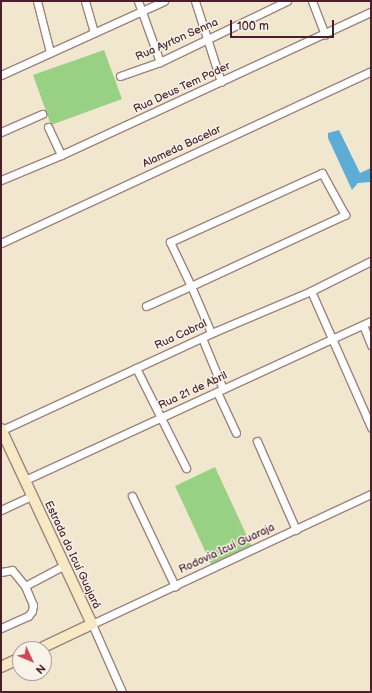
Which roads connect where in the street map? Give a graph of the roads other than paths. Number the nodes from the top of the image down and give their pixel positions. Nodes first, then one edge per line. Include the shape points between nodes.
1 (37, 1) edge
2 (85, 1) edge
3 (138, 1) edge
4 (164, 1) edge
5 (195, 1) edge
6 (287, 1) edge
7 (312, 1) edge
8 (141, 12) junction
9 (371, 12) edge
10 (94, 33) junction
11 (325, 34) junction
12 (207, 39) junction
13 (50, 52) junction
14 (160, 62) junction
15 (371, 71) edge
16 (1, 74) edge
17 (120, 76) dead end
18 (222, 82) junction
19 (42, 114) dead end
20 (48, 127) dead end
21 (1, 132) edge
22 (61, 155) junction
23 (1, 180) edge
24 (1, 243) edge
25 (371, 261) edge
26 (191, 286) junction
27 (311, 291) junction
28 (146, 306) dead end
29 (371, 321) edge
30 (363, 325) junction
31 (211, 333) junction
32 (202, 338) junction
33 (332, 339) junction
34 (371, 345) edge
35 (136, 368) junction
36 (220, 390) junction
37 (159, 418) junction
38 (371, 427) edge
39 (1, 429) edge
40 (236, 433) dead end
41 (257, 441) dead end
42 (186, 468) dead end
43 (25, 480) junction
44 (371, 494) edge
45 (31, 496) junction
46 (132, 496) dead end
47 (1, 510) edge
48 (296, 530) junction
49 (64, 566) junction
50 (1, 572) edge
51 (25, 586) junction
52 (175, 586) junction
53 (92, 624) junction
54 (1, 628) edge
55 (52, 643) edge
56 (12, 662) edge
57 (1, 667) edge
58 (122, 692) edge

1 - 13 street
2 - 10 street
3 - 8 street
4 - 8 street
5 - 12 street
6 - 12 street, Rua Ayrton Senna
7 - 11 street
8 - 10 street
8 - 14 street
9 - 11 street, Rua Deus Tem Poder
10 - 13 street
11 - 18 street, Rua Deus Tem Poder
12 - 14 street, Rua Ayrton Senna
12 - 18 street
13 - 16 street
14 - 17 street, Rua Ayrton Senna
15 - 24 street, Alameda Bacelar
18 - 22 street, Rua Deus Tem Poder
19 - 21 street
20 - 22 street
22 - 23 street, Rua Deus Tem Poder
25 - 27 street, Rua Cabral
26 - 26 street via 345,215 326,177 322,173 314,176 170,242
26 - 28 street
26 - 31 street
27 - 31 street, Rua Cabral
27 - 33 street
29 - 30 street, Rua 21 de Abril
30 - 33 street, Rua 21 de Abril
30 - 34 street
31 - 32 street, Rua Cabral
32 - 35 street, Rua Cabral
32 - 36 street
33 - 36 street, Rua 21 de Abril
33 - 38 street
35 - 37 street
35 - 39 street, Rua Cabral
36 - 37 street, Rua 21 de Abril
36 - 40 street
37 - 42 street
37 - 43 street, Rua 21 de Abril
39 - 43 street, Estrada do Icuí Guajará
41 - 48 street
43 - 45 street, Estrada do Icuí Guajará
44 - 48 street, Rodovia Icui Guaraja
45 - 47 street
45 - 49 street, Estrada do Icuí Guajará
46 - 52 street
48 - 52 street, Rodovia Icui Guaraja
49 - 51 street
49 - 53 street, Estrada do Icuí Guajará
50 - 51 street via 12,570
51 - 54 street via 33,605 32,611 28,616
52 - 53 street, Rodovia Icui Guaraja
53 - 55 street
53 - 58 street, Estrada do Icuí Guajará
56 - 57 street

